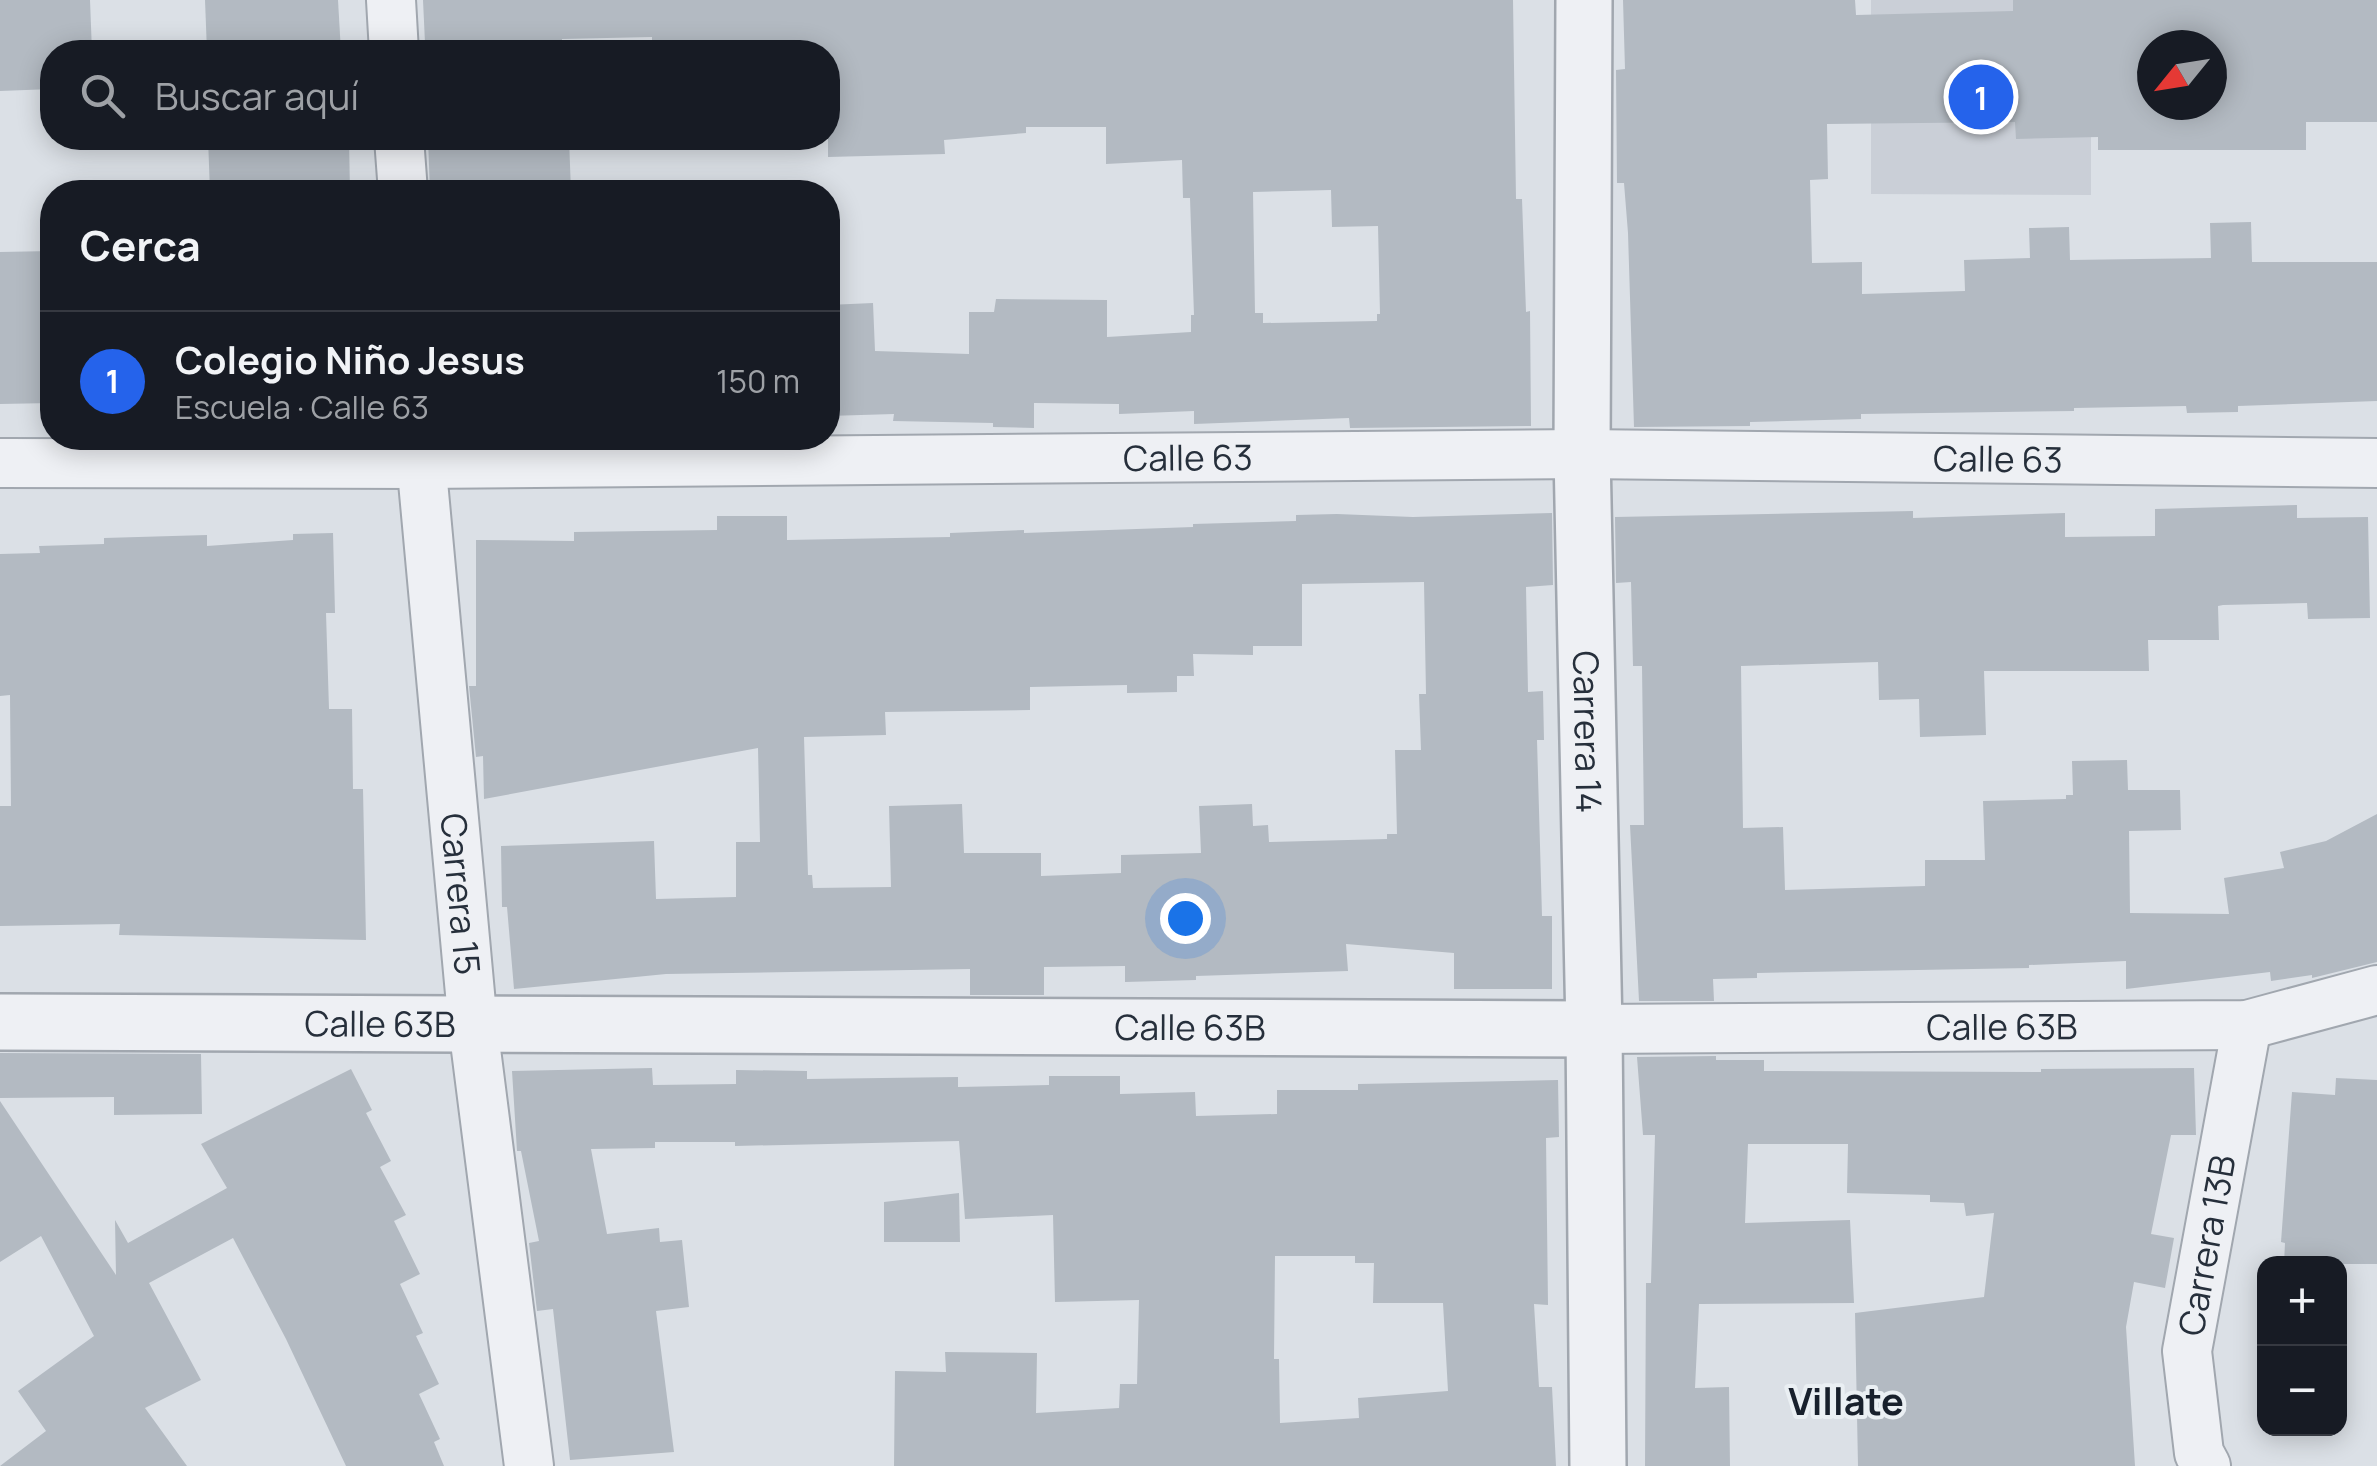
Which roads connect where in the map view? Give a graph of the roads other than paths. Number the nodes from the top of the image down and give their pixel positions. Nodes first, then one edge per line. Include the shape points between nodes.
1 (391, 0) edge
2 (1584, 0) edge
3 (393, 40) edge
4 (401, 150) edge
5 (402, 180) edge
6 (419, 451) edge
7 (1582, 454) junction
8 (0, 463) edge
9 (2377, 463) edge
10 (2377, 990) edge
11 (0, 1022) edge
12 (2247, 1025) junction
13 (472, 1026) junction
14 (1594, 1029) junction
15 (529, 1466) edge
16 (1598, 1466) edge
17 (2206, 1466) edge

1 - 3 street
2 - 7 street, Carrera 14
4 - 5 street
6 - 7 street, Calle 63
6 - 8 street, Calle 63
6 - 13 street, Carrera 15
7 - 9 street, Calle 63
7 - 14 street, Carrera 14
10 - 12 street, Calle 63B
11 - 13 street, Calle 63B
12 - 14 street, Calle 63B
12 - 17 street, Carrera 13B via 2187,1351
13 - 14 street, Calle 63B
13 - 15 street, Carrera 15
14 - 16 street, Carrera 14

